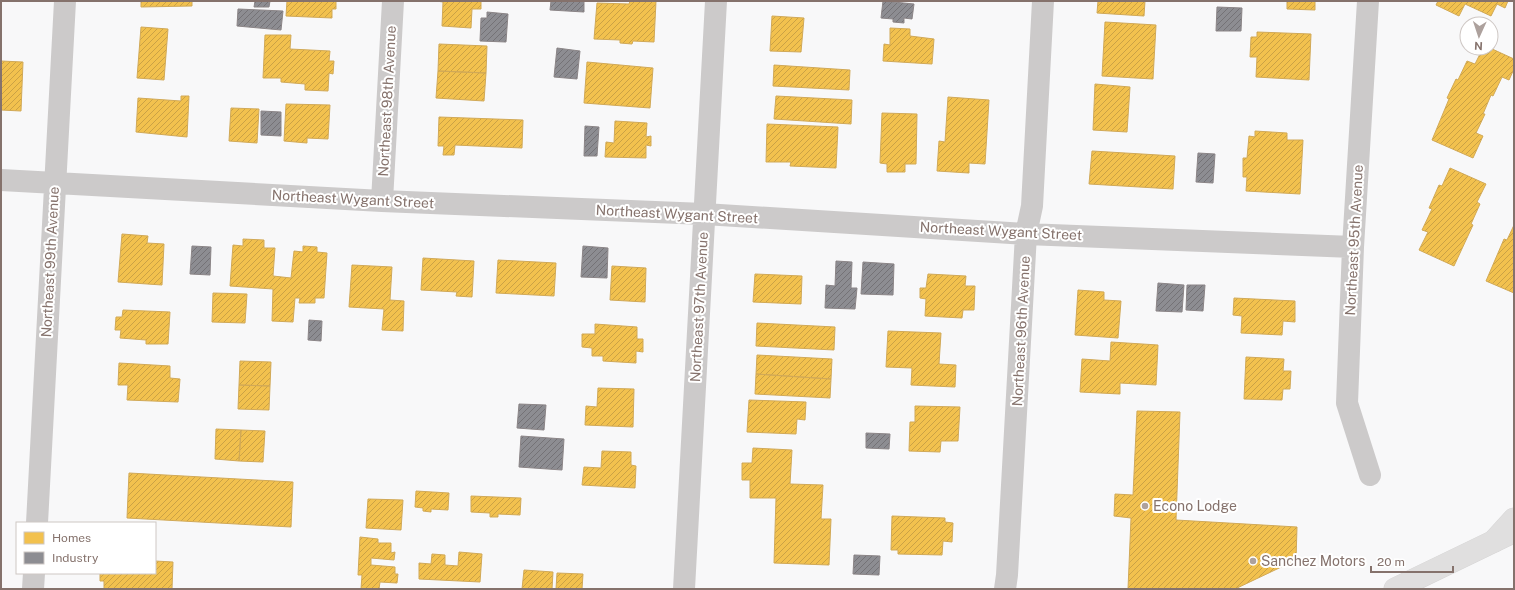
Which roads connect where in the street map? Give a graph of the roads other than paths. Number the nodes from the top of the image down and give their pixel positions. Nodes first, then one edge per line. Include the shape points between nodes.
1 (65, 1) edge
2 (393, 1) edge
3 (716, 1) edge
4 (1043, 1) edge
5 (1368, 1) edge
6 (1, 180) edge
7 (54, 184) junction
8 (382, 201) junction
9 (704, 214) junction
10 (1026, 234) junction
11 (1353, 247) junction
12 (1370, 475) dead end
13 (1514, 519) edge
14 (37, 522) edge
15 (1514, 531) edge
16 (1494, 541) junction
17 (34, 574) edge
18 (33, 589) edge
19 (684, 589) edge
20 (1005, 589) edge
21 (1395, 589) edge

1 - 7 street, Northeast 99th Avenue
2 - 8 street, Northeast 98th Avenue
3 - 9 street, Northeast 97th Avenue
4 - 10 street, Northeast 96th Avenue via 1032,206
5 - 11 street, Northeast 95th Avenue
6 - 7 street, Northeast Wygant Street
7 - 8 street, Northeast Wygant Street
7 - 14 street, Northeast 99th Avenue
8 - 9 street, Northeast Wygant Street
9 - 10 street, Northeast Wygant Street
9 - 19 street, Northeast 97th Avenue
10 - 11 street, Northeast Wygant Street
10 - 20 street, Northeast 96th Avenue
11 - 12 street, Northeast 95th Avenue via 1347,403
13 - 16 main road
15 - 16 main road
16 - 21 main road
17 - 18 street

